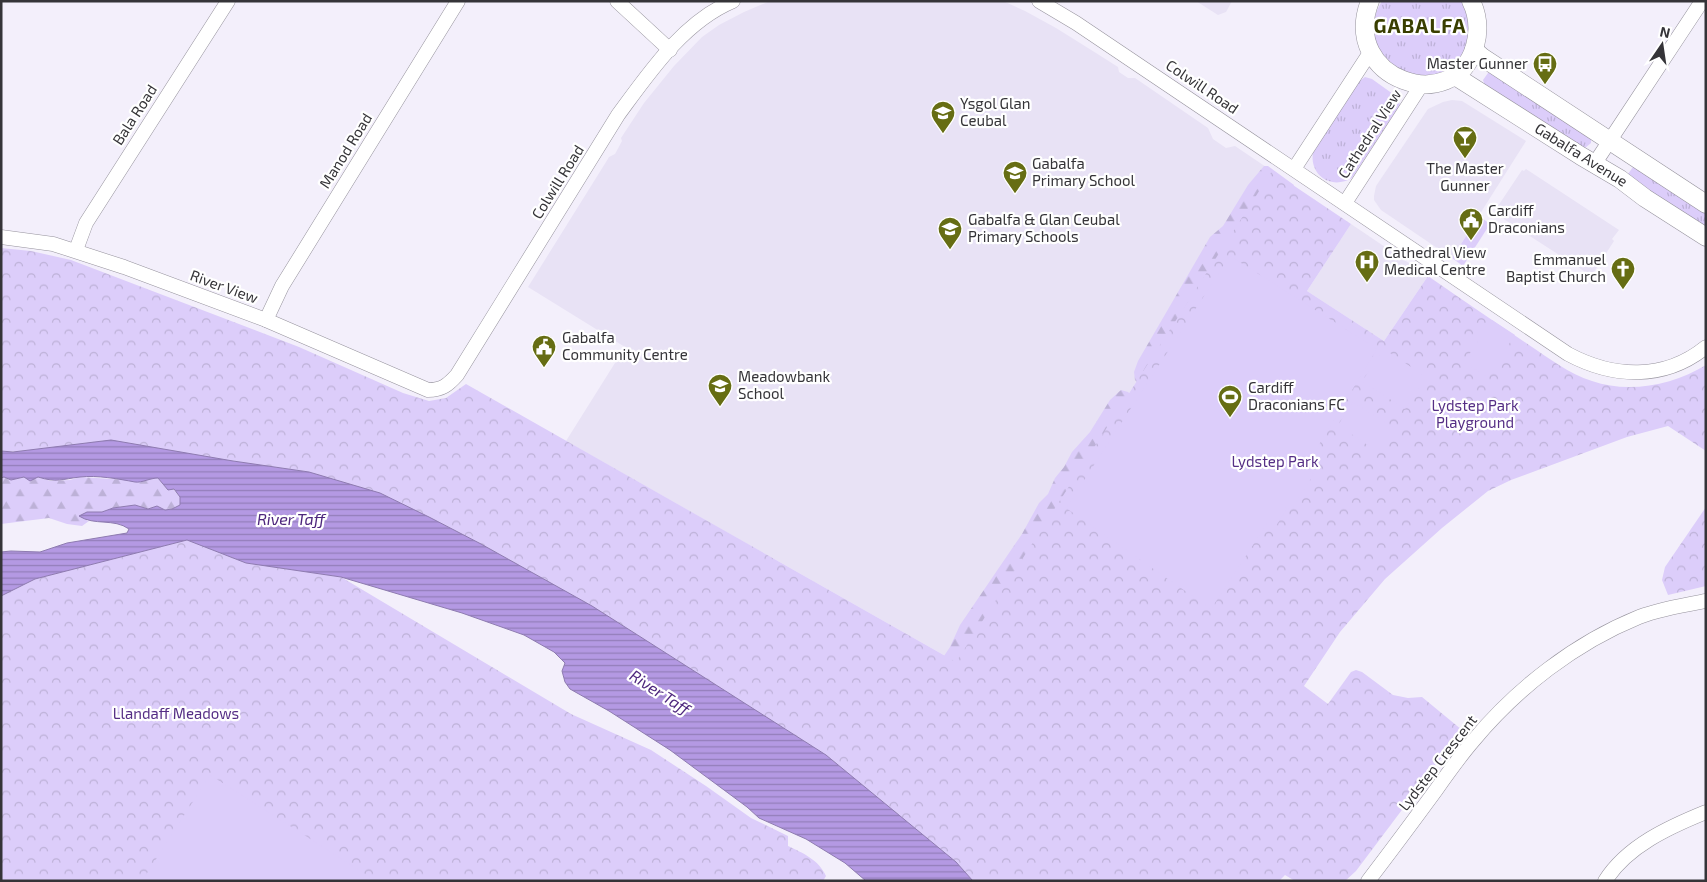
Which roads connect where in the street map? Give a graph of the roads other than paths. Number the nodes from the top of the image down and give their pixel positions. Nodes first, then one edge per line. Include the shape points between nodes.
1 (228, 1) edge
2 (458, 1) edge
3 (617, 1) edge
4 (733, 1) edge
5 (1038, 1) edge
6 (1702, 1) edge
7 (1473, 2) edge
8 (1364, 4) edge
9 (670, 50) junction
10 (1474, 50) junction
11 (1371, 51) junction
12 (1455, 76) junction
13 (1422, 84) junction
14 (1610, 141) junction
15 (1595, 163) junction
16 (1294, 169) junction
17 (1345, 203) junction
18 (1706, 204) edge
19 (1, 237) edge
20 (1706, 238) edge
21 (76, 250) junction
22 (266, 320) junction
23 (1706, 347) edge
24 (428, 390) joint
25 (1706, 601) edge
26 (1706, 812) edge
27 (1368, 881) edge
28 (1605, 881) edge

1 - 21 street, Bala Road via 86,223
2 - 22 street, Manod Road via 282,286
3 - 9 street
4 - 9 street, Colwill Road via 703,17
5 - 16 street, Colwill Road
6 - 14 street
7 - 10 street via 1477,27
8 - 11 street
9 - 24 street, Colwill Road via 618,115 457,375 446,387
10 - 12 street
10 - 14 street, Gabalfa Avenue
11 - 13 street via 1384,70 1396,78
11 - 16 street
12 - 13 street
12 - 15 street, Gabalfa Avenue
13 - 17 street, Cathedral View
14 - 15 street
14 - 18 street, Gabalfa Avenue
15 - 20 street, Gabalfa Avenue
16 - 17 street, Colwill Road
17 - 23 street, Colwill Road via 1584,362 1612,371 1649,372 1682,363
19 - 21 street, River View
21 - 22 street, River View
22 - 24 street, River View
25 - 27 street, Lydstep Crescent via 1641,616 1584,645 1549,668 1472,742
26 - 28 street via 1662,832 1633,850

